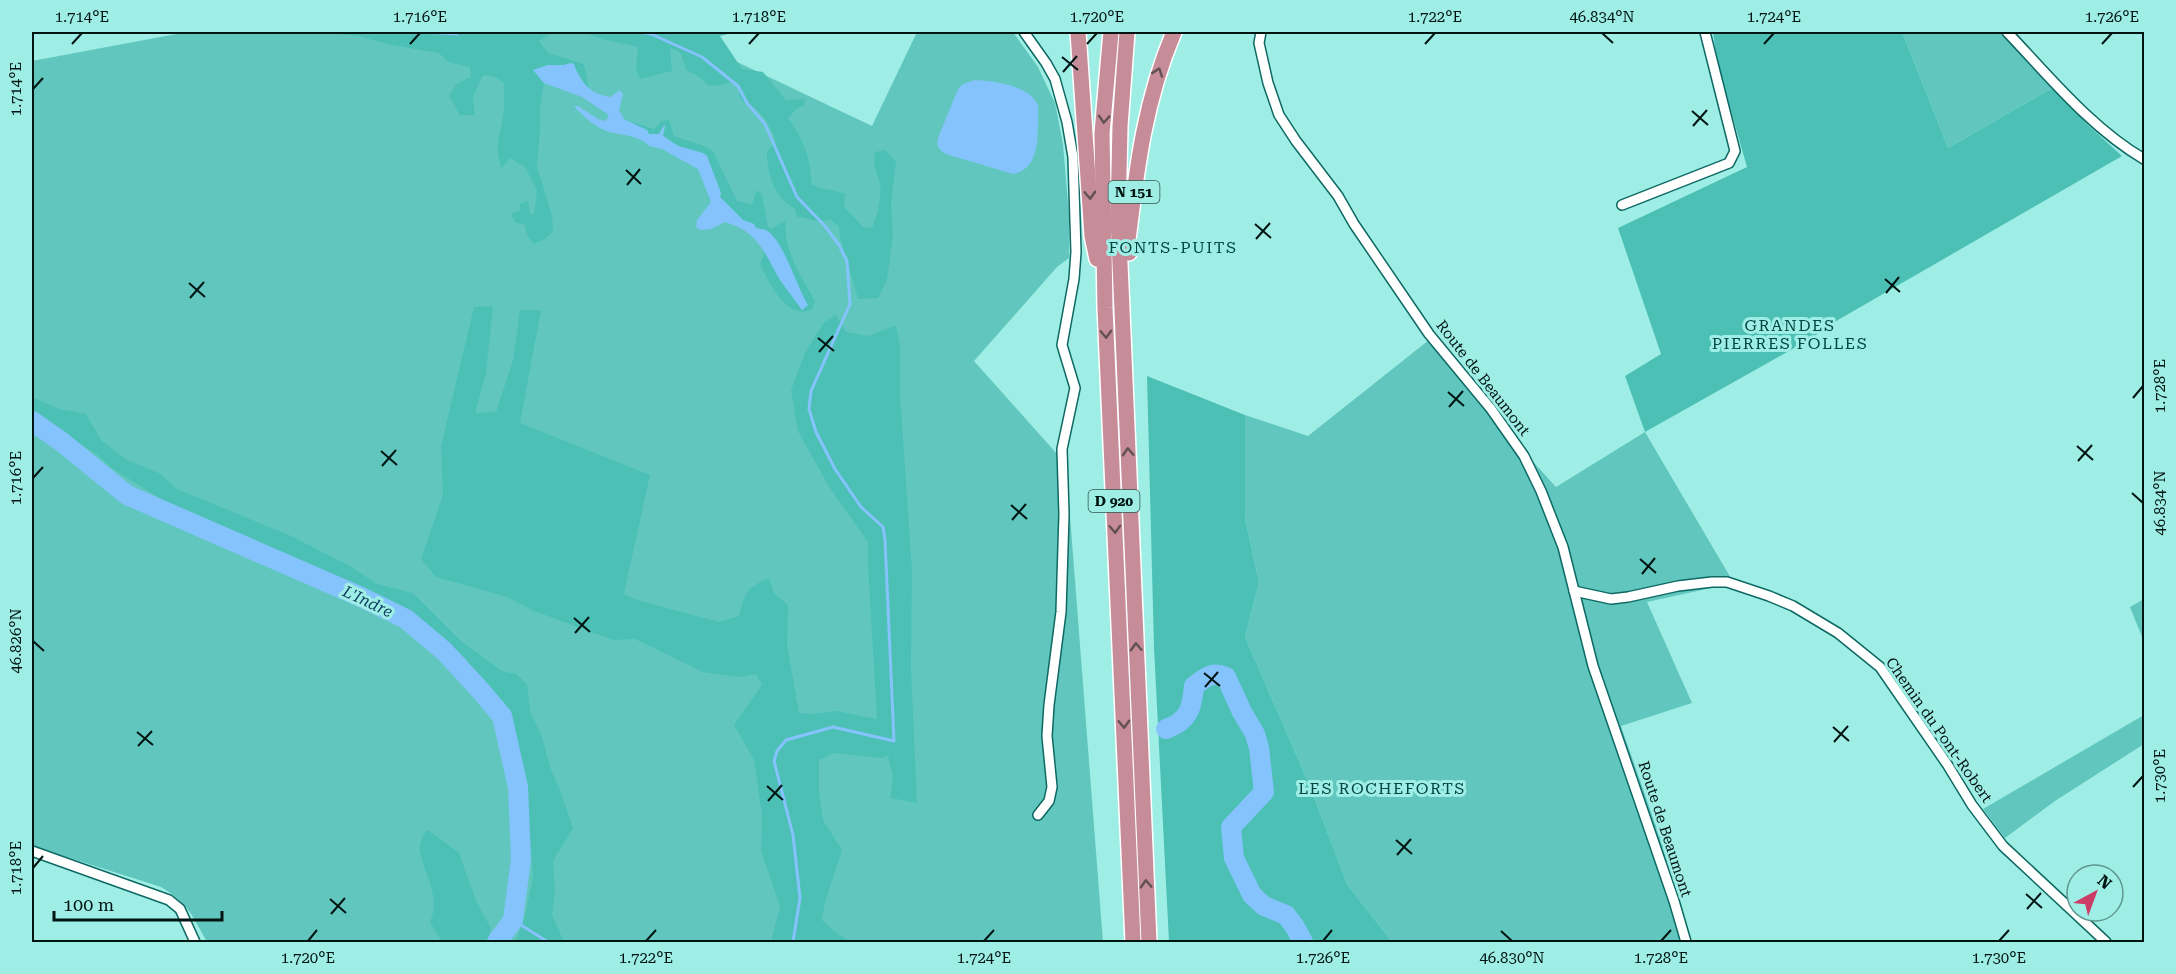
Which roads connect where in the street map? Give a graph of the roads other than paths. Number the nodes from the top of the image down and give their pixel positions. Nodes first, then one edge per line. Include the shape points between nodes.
1 (1024, 32) edge
2 (1078, 32) edge
3 (1111, 32) edge
4 (1127, 32) edge
5 (1174, 32) edge
6 (1261, 32) edge
7 (1705, 32) edge
8 (2007, 32) edge
9 (2145, 159) edge
10 (1622, 205) dead end
11 (1105, 308) junction
12 (1124, 358) junction
13 (1574, 591) junction
14 (1038, 815) dead end
15 (32, 851) edge
16 (195, 942) edge
17 (1133, 942) edge
18 (1149, 942) edge
19 (1686, 942) edge
20 (2106, 942) edge

1 - 14 street via 1055,79 1067,122 1073,157 1076,252 1062,345 1075,388 1062,444 1061,612 1047,736 1053,787 1049,801
2 -> 11 highway, D 920 via 1092,236
3 -> 11 highway, D 920 via 1102,133
4 - 12 highway, D 920 via 1118,217
12 -> 5 highway, N 151 via 1130,320 1128,240 1142,131
6 - 13 street, Route de Beaumont via 1259,43 1279,115 1430,334 1524,456 1563,547
7 - 10 street via 1735,151 1729,163
8 - 9 street via 2078,106 2125,148
11 -> 17 highway, D 920
18 -> 12 highway, D 920
13 - 19 street, Route de Beaumont via 1593,666
13 - 20 street, Chemin du Pont-Robert via 1611,599 1678,586 1727,582 1777,599 1839,633 1880,667 2003,846
15 - 16 street via 169,900 180,909

